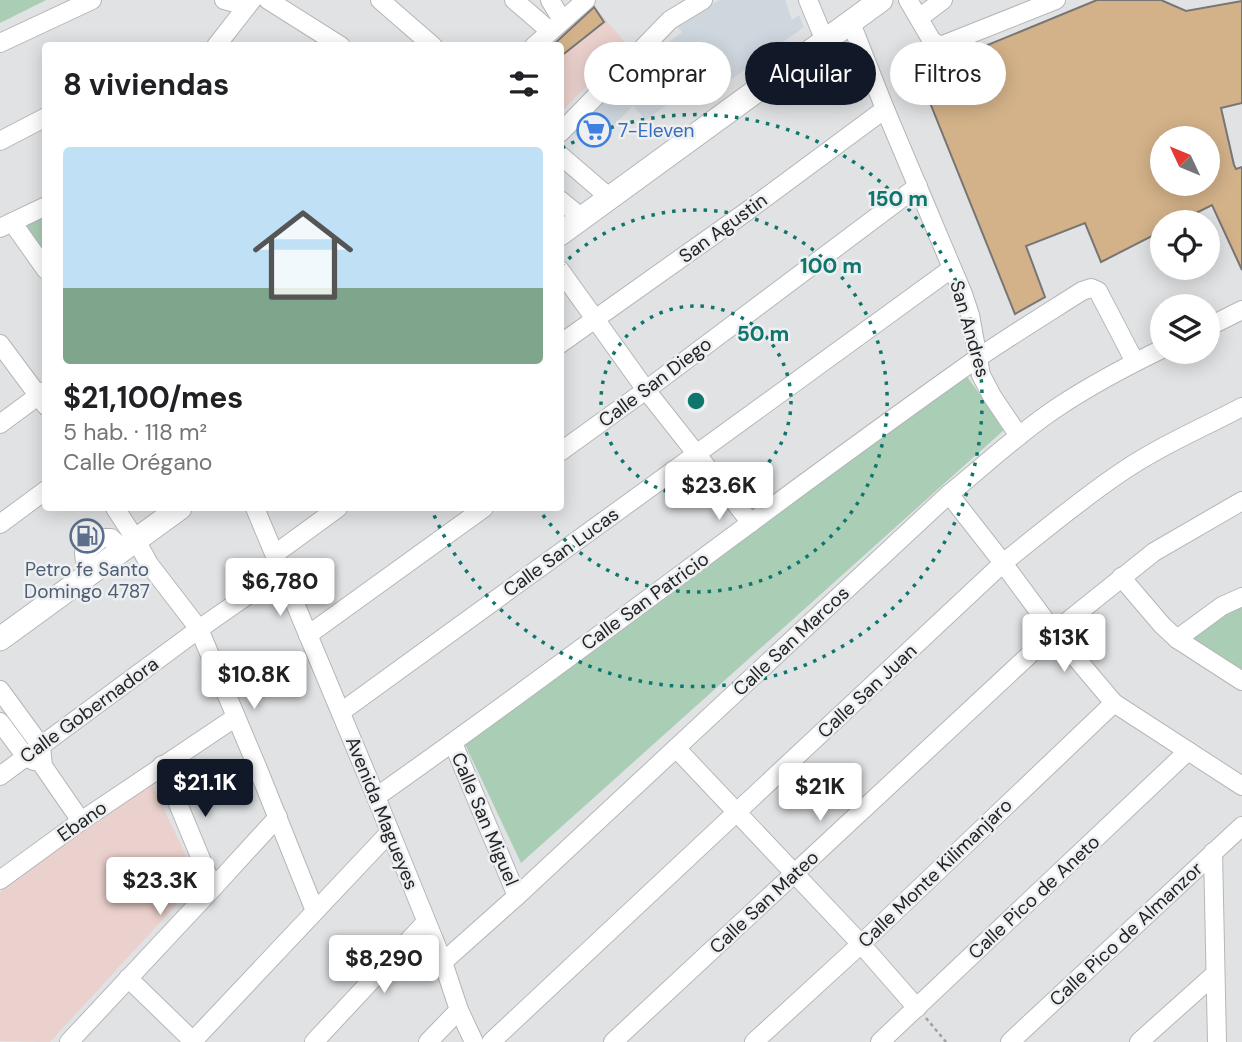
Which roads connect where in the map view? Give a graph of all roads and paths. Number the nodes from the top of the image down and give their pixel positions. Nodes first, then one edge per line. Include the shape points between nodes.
1 (92, 0) edge
2 (224, 0) edge
3 (268, 0) edge
4 (380, 0) edge
5 (514, 0) edge
6 (550, 0) edge
7 (586, 0) edge
8 (703, 0) edge
9 (808, 0) edge
10 (908, 0) edge
11 (943, 0) edge
12 (1056, 0) edge
13 (249, 3) edge
14 (863, 9) edge
15 (919, 18) junction
16 (556, 25) junction
17 (825, 41) junction
18 (219, 42) edge
19 (335, 42) edge
20 (428, 42) edge
21 (538, 42) edge
22 (0, 43) edge
23 (885, 110) junction
24 (42, 119) edge
25 (564, 129) edge
26 (0, 141) edge
27 (564, 158) edge
28 (918, 186) junction
29 (610, 198) junction
30 (564, 203) edge
31 (42, 208) edge
32 (582, 218) junction
33 (6, 225) edge
34 (564, 231) edge
35 (42, 266) edge
36 (951, 269) junction
37 (564, 275) edge
38 (1242, 310) edge
39 (595, 318) junction
40 (1220, 321) edge
41 (564, 341) edge
42 (0, 344) edge
43 (1150, 355) edge
44 (977, 358) junction
45 (1135, 362) junction
46 (646, 390) junction
47 (42, 397) edge
48 (42, 399) edge
49 (1242, 407) edge
50 (0, 424) edge
51 (1019, 436) junction
52 (564, 449) edge
53 (696, 454) junction
54 (42, 493) edge
55 (949, 494) junction
56 (1242, 501) edge
57 (116, 511) edge
58 (176, 511) edge
59 (256, 511) edge
60 (334, 511) edge
61 (480, 511) edge
62 (751, 523) junction
63 (0, 524) edge
64 (130, 545) junction
65 (275, 554) junction
66 (1003, 563) junction
67 (281, 572) junction
68 (1121, 577) junction
69 (1242, 597) edge
70 (199, 629) junction
71 (1054, 632) junction
72 (308, 635) junction
73 (0, 639) edge
74 (1177, 639) junction
75 (1242, 681) edge
76 (0, 690) edge
77 (1114, 703) junction
78 (341, 712) junction
79 (236, 717) junction
80 (0, 722) edge
81 (453, 743) junction
82 (41, 746) junction
83 (677, 748) junction
84 (1188, 751) junction
85 (26, 757) junction
86 (162, 765) junction
87 (43, 766) junction
88 (0, 776) edge
89 (1242, 786) edge
90 (376, 797) junction
91 (738, 812) junction
92 (278, 817) junction
93 (81, 821) junction
94 (1242, 826) edge
95 (390, 832) junction
96 (1213, 852) junction
97 (795, 873) junction
98 (0, 880) edge
99 (213, 888) junction
100 (517, 895) junction
101 (315, 911) junction
102 (426, 922) junction
103 (861, 944) junction
104 (443, 962) junction
105 (1215, 974) junction
106 (128, 978) junction
107 (917, 1008) junction
108 (459, 1010) junction
109 (192, 1041) edge
110 (69, 1042) edge
111 (314, 1042) edge
112 (428, 1042) edge
113 (474, 1042) edge
114 (491, 1042) edge
115 (613, 1042) edge
116 (754, 1042) edge
117 (880, 1042) edge
118 (946, 1042) edge
119 (1010, 1042) edge
120 (1139, 1042) edge
121 (1217, 1042) edge

1 - 22 street
2 - 13 street
3 - 19 street
4 - 20 street
5 - 16 street
6 - 16 street
7 - 16 street
8 - 25 street via 670,20
9 - 17 street
10 - 15 street
11 - 15 street
12 - 15 street via 944,46 934,43
13 - 18 street
14 - 17 main road
14 - 23 street, San Andres
16 - 21 street
17 - 29 main road
23 - 28 street, San Andres
23 - 39 street, San Agustin
24 - 26 street
27 - 29 street
28 - 36 street, San Andres
28 - 46 street, Calle San Diego
29 - 32 main road
30 - 32 street
31 - 33 street
32 - 34 main road
33 - 35 street
36 - 44 street, San Andres via 970,315
36 - 53 street, Calle San Lucas
37 - 39 street
38 - 40 street
39 - 41 street, San Agustin
39 - 46 street
42 - 47 street
43 - 45 street, Calle San Marcos
44 - 45 street, Calle San Patricio via 1091,288 1098,291
44 - 51 street, San Andres via 992,396
44 - 62 street, Calle San Patricio
45 - 51 street, Calle San Marcos via 1056,408
46 - 52 street, Calle San Diego
46 - 53 street
48 - 50 street
49 - 66 street, Calle San Juan via 1124,470
51 - 55 street, Calle San Marcos
53 - 62 street
53 - 78 street, Calle San Lucas
54 - 63 street
55 - 66 street
55 - 83 street, Calle San Marcos
56 - 68 street, Calle San Mateo via 1154,552
57 - 64 street
58 - 64 main road
59 - 65 street, Avenida Magueyes
60 - 65 street
61 - 72 street
62 - 81 street, Calle San Patricio
64 - 70 street
64 - 73 main road
65 - 67 street, Avenida Magueyes
66 - 71 street
66 - 91 street, Calle San Juan
67 - 70 street, Calle Gobernadora
67 - 72 street, Avenida Magueyes
68 - 71 street, Calle San Mateo
68 - 74 street
69 - 74 street
70 - 79 street
70 - 82 street, Calle Gobernadora
71 - 77 street
71 - 97 street, Calle San Mateo
72 - 78 street, Avenida Magueyes
74 - 75 street
76 - 82 street
77 - 84 street
77 - 103 street, Calle Monte Kilimanjaro
78 - 90 street, Avenida Magueyes
79 - 86 street, Ebano
79 - 92 street
80 - 85 street
81 - 90 street, Calle San Patricio
81 - 100 street, Calle San Miguel
82 - 85 street, Calle Gobernadora
82 - 87 street
83 - 91 street
83 - 100 street, Calle San Marcos
84 - 89 street
84 - 107 street, Calle Pico de Aneto
85 - 87 street
85 - 88 street, Calle Gobernadora
86 - 93 street, Ebano
86 - 99 street
87 - 93 street
90 - 95 street, Avenida Magueyes
91 - 97 street
91 - 114 street, Calle San Juan
92 - 99 street
92 - 101 street
93 - 98 street, Ebano
94 - 96 street, Calle Pico de Almanzor
95 - 101 street
95 - 102 street, Avenida Magueyes
96 - 105 street
96 - 119 street, Calle Pico de Almanzor
97 - 103 street
97 - 115 street, Calle San Mateo
99 - 106 street
100 - 104 street, Calle San Marcos
101 - 109 street
102 - 104 street, Avenida Magueyes
102 - 111 street
103 - 107 street
103 - 116 street, Calle Monte Kilimanjaro
104 - 108 street, Avenida Magueyes
105 - 120 street
105 - 121 street
106 - 109 street
106 - 110 street
107 - 117 street, Calle Pico de Aneto
107 - 118 path
108 - 112 street
108 - 113 street, Avenida Magueyes

